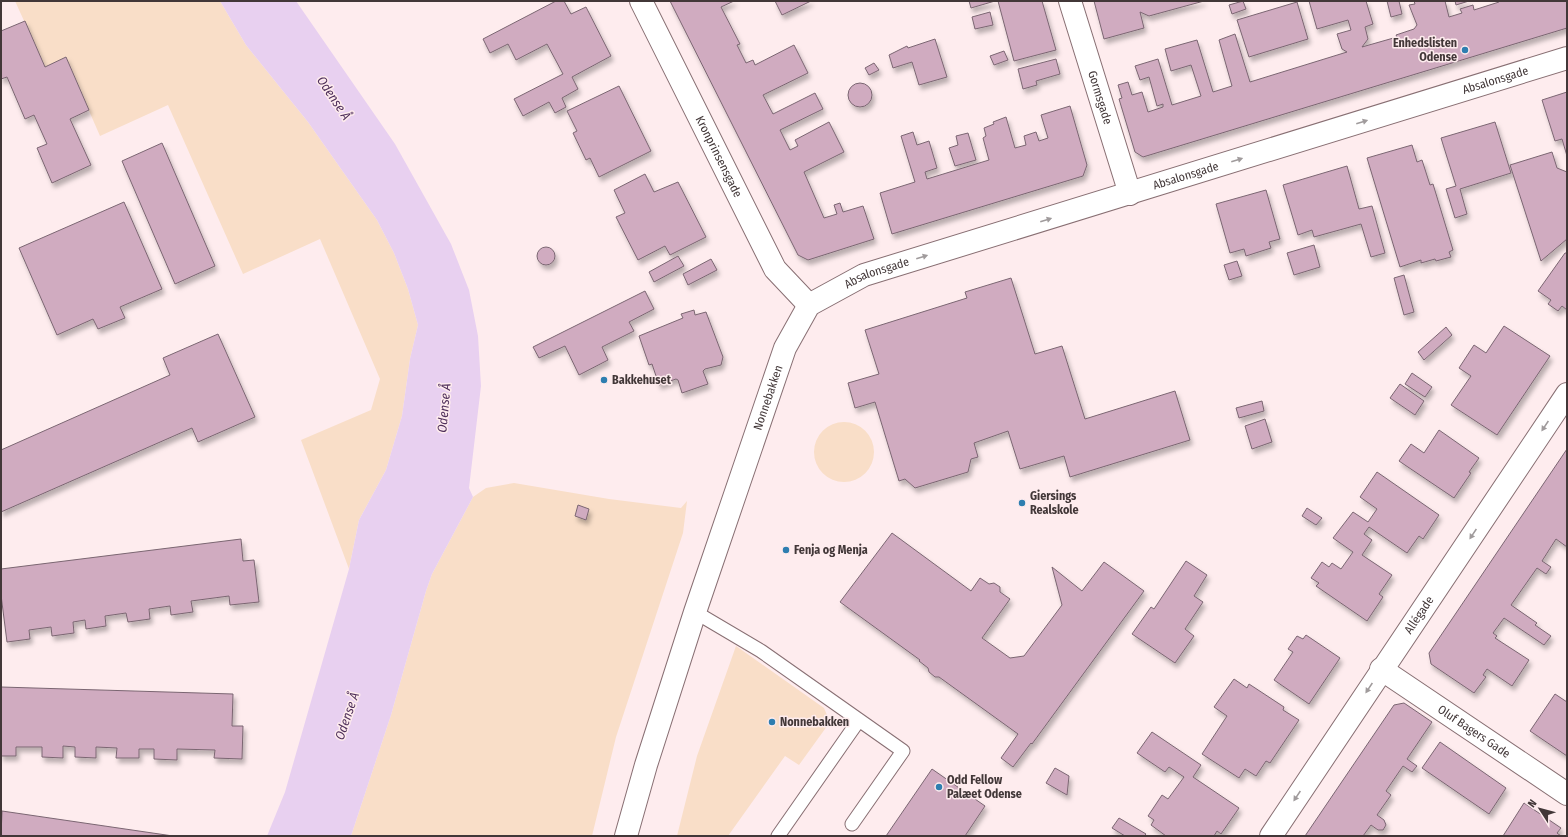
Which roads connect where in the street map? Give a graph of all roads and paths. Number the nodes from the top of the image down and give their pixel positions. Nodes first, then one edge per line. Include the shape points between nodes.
1 (640, 1) edge
2 (1070, 1) edge
3 (1567, 58) edge
4 (1130, 194) junction
5 (809, 305) junction
6 (1567, 394) edge
7 (695, 612) junction
8 (1381, 669) junction
9 (859, 720) junction
10 (1567, 794) edge
11 (852, 824) dead end
12 (626, 836) edge
13 (778, 836) edge
14 (1271, 836) edge

1 - 5 main road, Kronprinsensgade via 775,268
2 - 4 main road, Gormsgade
4 -> 3 main road, Absalonsgade
5 -> 4 main road, Absalonsgade via 864,275
5 - 7 main road, Nonnebakken via 785,348
6 -> 8 main road, Allégade
7 - 9 lane via 761,650
7 - 12 main road, Nonnebakken
8 - 10 main road, Oluf Bagers Gade
8 -> 14 main road, Allégade
9 - 11 lane via 903,751
9 - 13 lane

